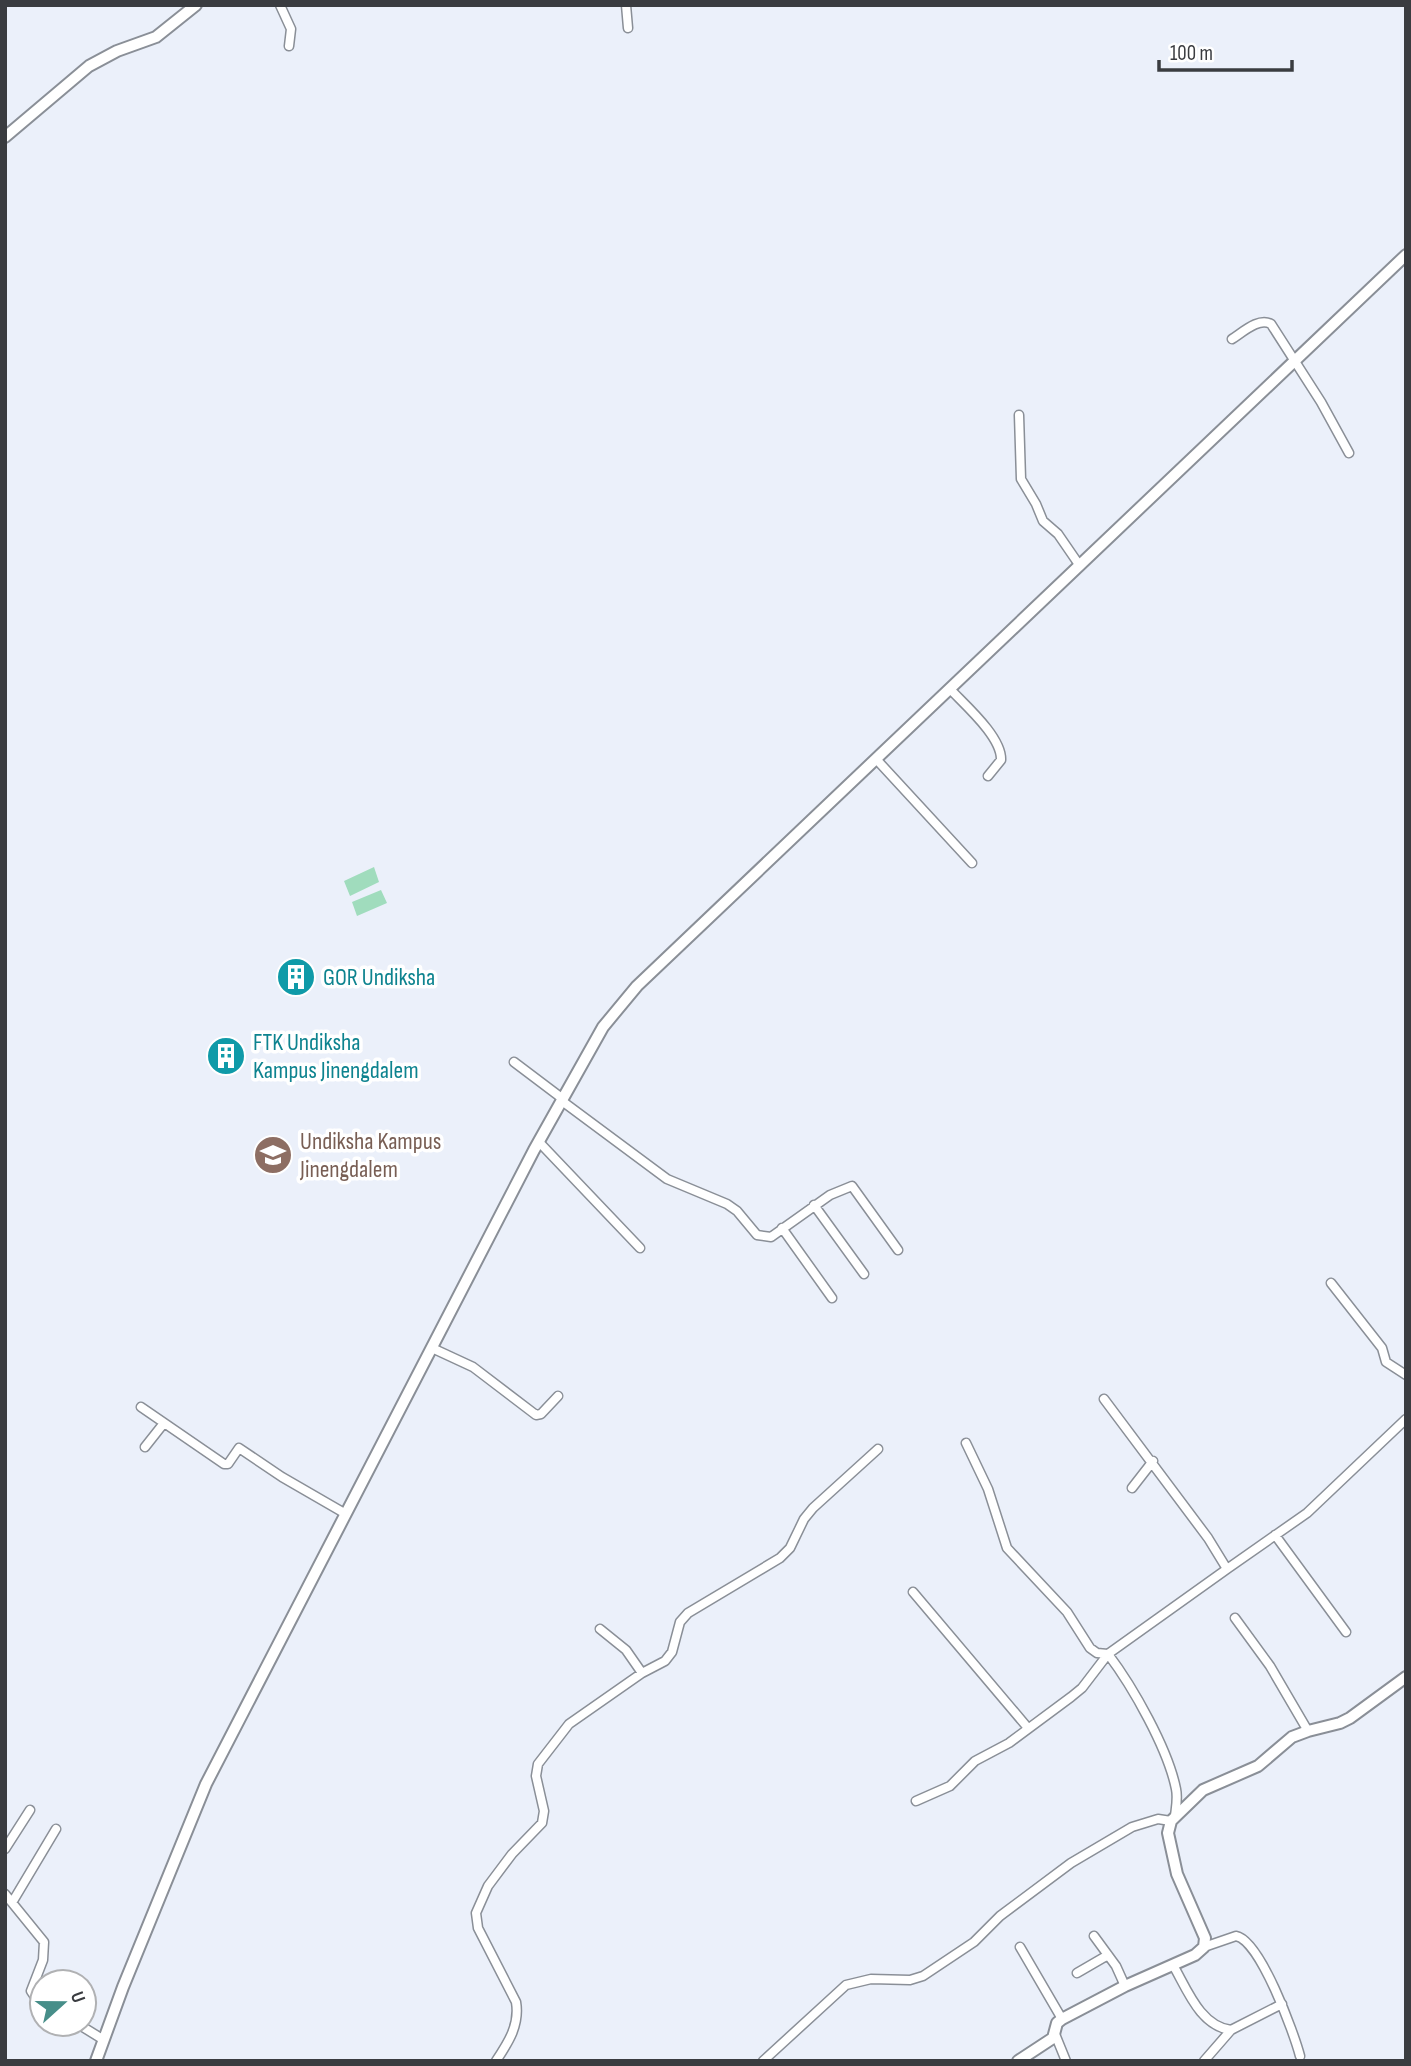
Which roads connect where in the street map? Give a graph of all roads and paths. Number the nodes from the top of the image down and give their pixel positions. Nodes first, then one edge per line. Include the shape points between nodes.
1 (196, 5) edge
2 (280, 5) edge
3 (626, 5) edge
4 (628, 29) dead end
5 (289, 46) dead end
6 (5, 136) edge
7 (1406, 255) edge
8 (1233, 339) dead end
9 (1296, 361) junction
10 (1019, 415) dead end
11 (1349, 453) dead end
12 (1080, 566) junction
13 (950, 689) junction
14 (877, 760) junction
15 (989, 776) dead end
16 (972, 863) dead end
17 (514, 1062) dead end
18 (562, 1100) junction
19 (539, 1142) junction
20 (814, 1205) junction
21 (782, 1228) junction
22 (640, 1248) dead end
23 (898, 1250) dead end
24 (864, 1274) dead end
25 (1331, 1283) dead end
26 (832, 1298) dead end
27 (432, 1348) junction
28 (1406, 1375) edge
29 (558, 1396) dead end
30 (1104, 1399) dead end
31 (141, 1407) dead end
32 (1406, 1419) edge
33 (164, 1423) junction
34 (966, 1443) dead end
35 (145, 1447) dead end
36 (878, 1449) dead end
37 (1153, 1461) junction
38 (1132, 1488) dead end
39 (346, 1514) junction
40 (1275, 1535) junction
41 (1227, 1569) junction
42 (913, 1592) dead end
43 (1235, 1618) dead end
44 (600, 1629) dead end
45 (1346, 1632) dead end
46 (1108, 1654) junction
47 (642, 1673) junction
48 (1406, 1677) edge
49 (1028, 1728) junction
50 (1308, 1731) junction
51 (916, 1801) dead end
52 (30, 1810) dead end
53 (1173, 1819) junction
54 (56, 1829) dead end
55 (5, 1849) edge
56 (5, 1894) edge
57 (13, 1901) junction
58 (1094, 1936) dead end
59 (1020, 1947) dead end
60 (1204, 1947) junction
61 (1108, 1955) junction
62 (1173, 1965) junction
63 (40, 1968) edge
64 (1077, 1973) dead end
65 (1125, 1986) junction
66 (1282, 2004) junction
67 (1062, 2019) junction
68 (1231, 2030) junction
69 (1055, 2034) junction
70 (98, 2036) edge
71 (104, 2040) junction
72 (1300, 2056) dead end
73 (96, 2061) edge
74 (496, 2061) edge
75 (763, 2061) edge
76 (1018, 2061) edge
77 (1066, 2061) edge
78 (1204, 2061) edge

1 - 6 street via 156,37 89,66
2 - 5 street via 290,29
3 - 4 street
7 - 9 street
8 - 9 street via 1267,321
9 - 11 street
9 - 12 street
10 - 12 street via 1021,479 1043,521
12 - 13 street
13 - 14 street
13 - 15 street via 999,746 1001,760
14 - 16 street
14 - 18 street via 617,1008
17 - 18 street
18 - 19 street
18 - 21 street via 667,1179 727,1204 757,1235 771,1237
19 - 22 street
19 - 27 street
20 - 21 street
20 - 23 street via 852,1186
20 - 24 street
21 - 26 street
25 - 28 street via 1382,1348 1385,1361
27 - 29 street via 473,1367 536,1415
27 - 39 street
30 - 37 street
31 - 33 street
32 - 40 street via 1307,1513
33 - 35 street
33 - 39 street via 225,1465 239,1448
34 - 46 street via 988,1489 1007,1548 1067,1612 1090,1648
36 - 47 street via 813,1508 784,1555 688,1613 680,1622 668,1659
37 - 38 street
37 - 41 street
39 - 71 street via 206,1784
40 - 41 street
40 - 45 street
41 - 46 street
42 - 49 street
43 - 50 street
44 - 47 street via 626,1650
46 - 49 street via 1082,1688
46 - 53 street via 1132,1687 1161,1748 1176,1788
47 - 74 street via 569,1724 538,1764 542,1823 512,1854 481,1899 478,1928 517,2011 508,2043
48 - 50 street via 1343,1721
49 - 51 street via 975,1761 950,1786
50 - 53 street via 1292,1737 1258,1766 1203,1790
52 - 55 street
53 - 60 street via 1168,1833 1171,1853 1205,1938
53 - 75 street via 1144,1822 1095,1848 923,1976 846,1985
54 - 57 street
56 - 57 street
57 - 63 street via 45,1945
58 - 61 street
59 - 67 street
60 - 62 street
60 - 66 street via 1236,1936 1243,1938
61 - 64 street
61 - 65 street
62 - 65 street
62 - 68 street via 1207,2019
65 - 67 street
66 - 68 street
66 - 72 street
67 - 69 street
68 - 78 street
69 - 76 street
69 - 77 street
70 - 71 street
71 - 73 street

